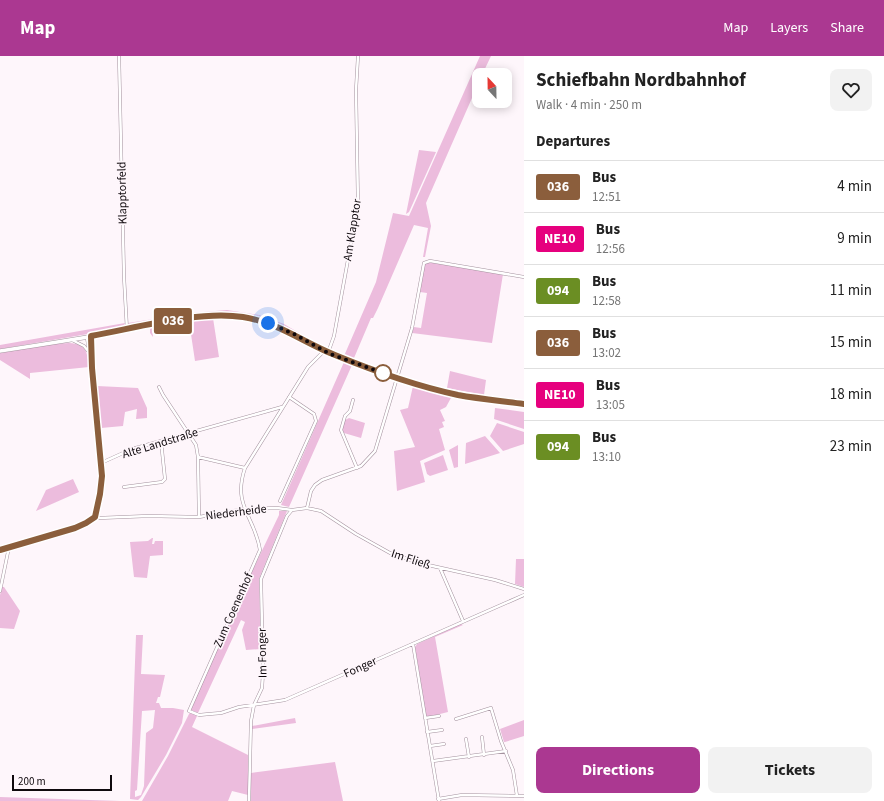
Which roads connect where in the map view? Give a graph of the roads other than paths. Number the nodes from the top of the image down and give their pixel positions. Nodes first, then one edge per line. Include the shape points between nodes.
1 (119, 56) edge
2 (358, 56) edge
3 (524, 276) edge
4 (127, 330) junction
5 (91, 336) junction
6 (86, 337) junction
7 (60, 341) junction
8 (0, 351) edge
9 (88, 351) junction
10 (326, 352) junction
11 (321, 354) dead end
12 (92, 368) junction
13 (397, 377) junction
14 (159, 387) dead end
15 (289, 397) junction
16 (353, 400) dead end
17 (524, 404) edge
18 (283, 407) junction
19 (189, 434) junction
20 (161, 442) junction
21 (198, 457) junction
22 (101, 463) junction
23 (245, 468) junction
24 (357, 468) junction
25 (124, 487) dead end
26 (280, 501) dead end
27 (307, 508) junction
28 (244, 509) junction
29 (292, 510) junction
30 (95, 517) junction
31 (199, 517) junction
32 (9, 548) junction
33 (0, 550) edge
34 (440, 568) junction
35 (524, 589) edge
36 (0, 590) edge
37 (524, 595) edge
38 (463, 621) junction
39 (412, 644) junction
40 (254, 705) junction
41 (189, 710) joint
42 (440, 716) dead end
43 (425, 718) junction
44 (456, 719) dead end
45 (442, 730) dead end
46 (427, 732) junction
47 (482, 737) dead end
48 (466, 739) dead end
49 (444, 744) dead end
50 (430, 746) junction
51 (506, 751) junction
52 (484, 755) junction
53 (469, 757) junction
54 (432, 761) junction
55 (517, 796) junction
56 (524, 796) edge
57 (439, 800) edge
58 (249, 801) edge

1 - 4 street, Klapptorfeld
2 - 10 street, Am Klapptor via 358,204 334,336
3 - 13 street via 425,262 413,325
4 - 5 street
4 - 10 street via 191,318 224,315 259,320 278,326
5 - 6 street
5 - 12 street
6 - 7 street
6 - 9 street
7 - 8 street
7 - 9 street via 73,340
9 - 12 street
10 - 13 street
11 - 15 street via 308,367
12 - 22 street
13 - 17 street via 457,394
13 - 24 street via 375,451
14 - 19 street
15 - 18 street
15 - 26 street via 314,414 316,421
16 - 24 street via 341,430
18 - 19 street, Alte Landstraße
18 - 23 street
19 - 20 street, Alte Landstraße
19 - 21 street via 196,445
20 - 22 street, Alte Landstraße via 132,449
20 - 25 street via 165,479 162,482
21 - 23 street
21 - 31 street
22 - 30 street via 100,494
23 - 28 street, Zum Coenenhof via 241,485
24 - 27 street via 322,480 315,485
27 - 29 street, Niederheide
27 - 34 street, Im Fließ via 321,511 390,553
28 - 29 street, Niederheide
28 - 31 street, Niederheide
28 - 41 street, Zum Coenenhof via 257,535 260,550
29 - 40 street, Im Fonger via 287,516 261,579 263,677 262,688
30 - 31 street, Niederheide
30 - 32 street via 75,528
32 - 33 street
32 - 36 street
34 - 35 street, Im Fließ
34 - 38 street
37 - 38 street, Fonger
38 - 39 street, Fonger
39 - 40 street, Fonger via 285,700
39 - 43 street
40 - 41 street, Fonger via 199,715
40 - 58 street, Im Fonger via 250,721
42 - 43 street
43 - 46 street
44 - 51 street via 491,708
45 - 46 street
46 - 50 street
47 - 52 street
48 - 53 street
49 - 50 street
50 - 54 street
51 - 52 street
51 - 55 street via 513,770
52 - 53 street
53 - 54 street
54 - 57 street
55 - 56 street
55 - 57 street via 462,795

